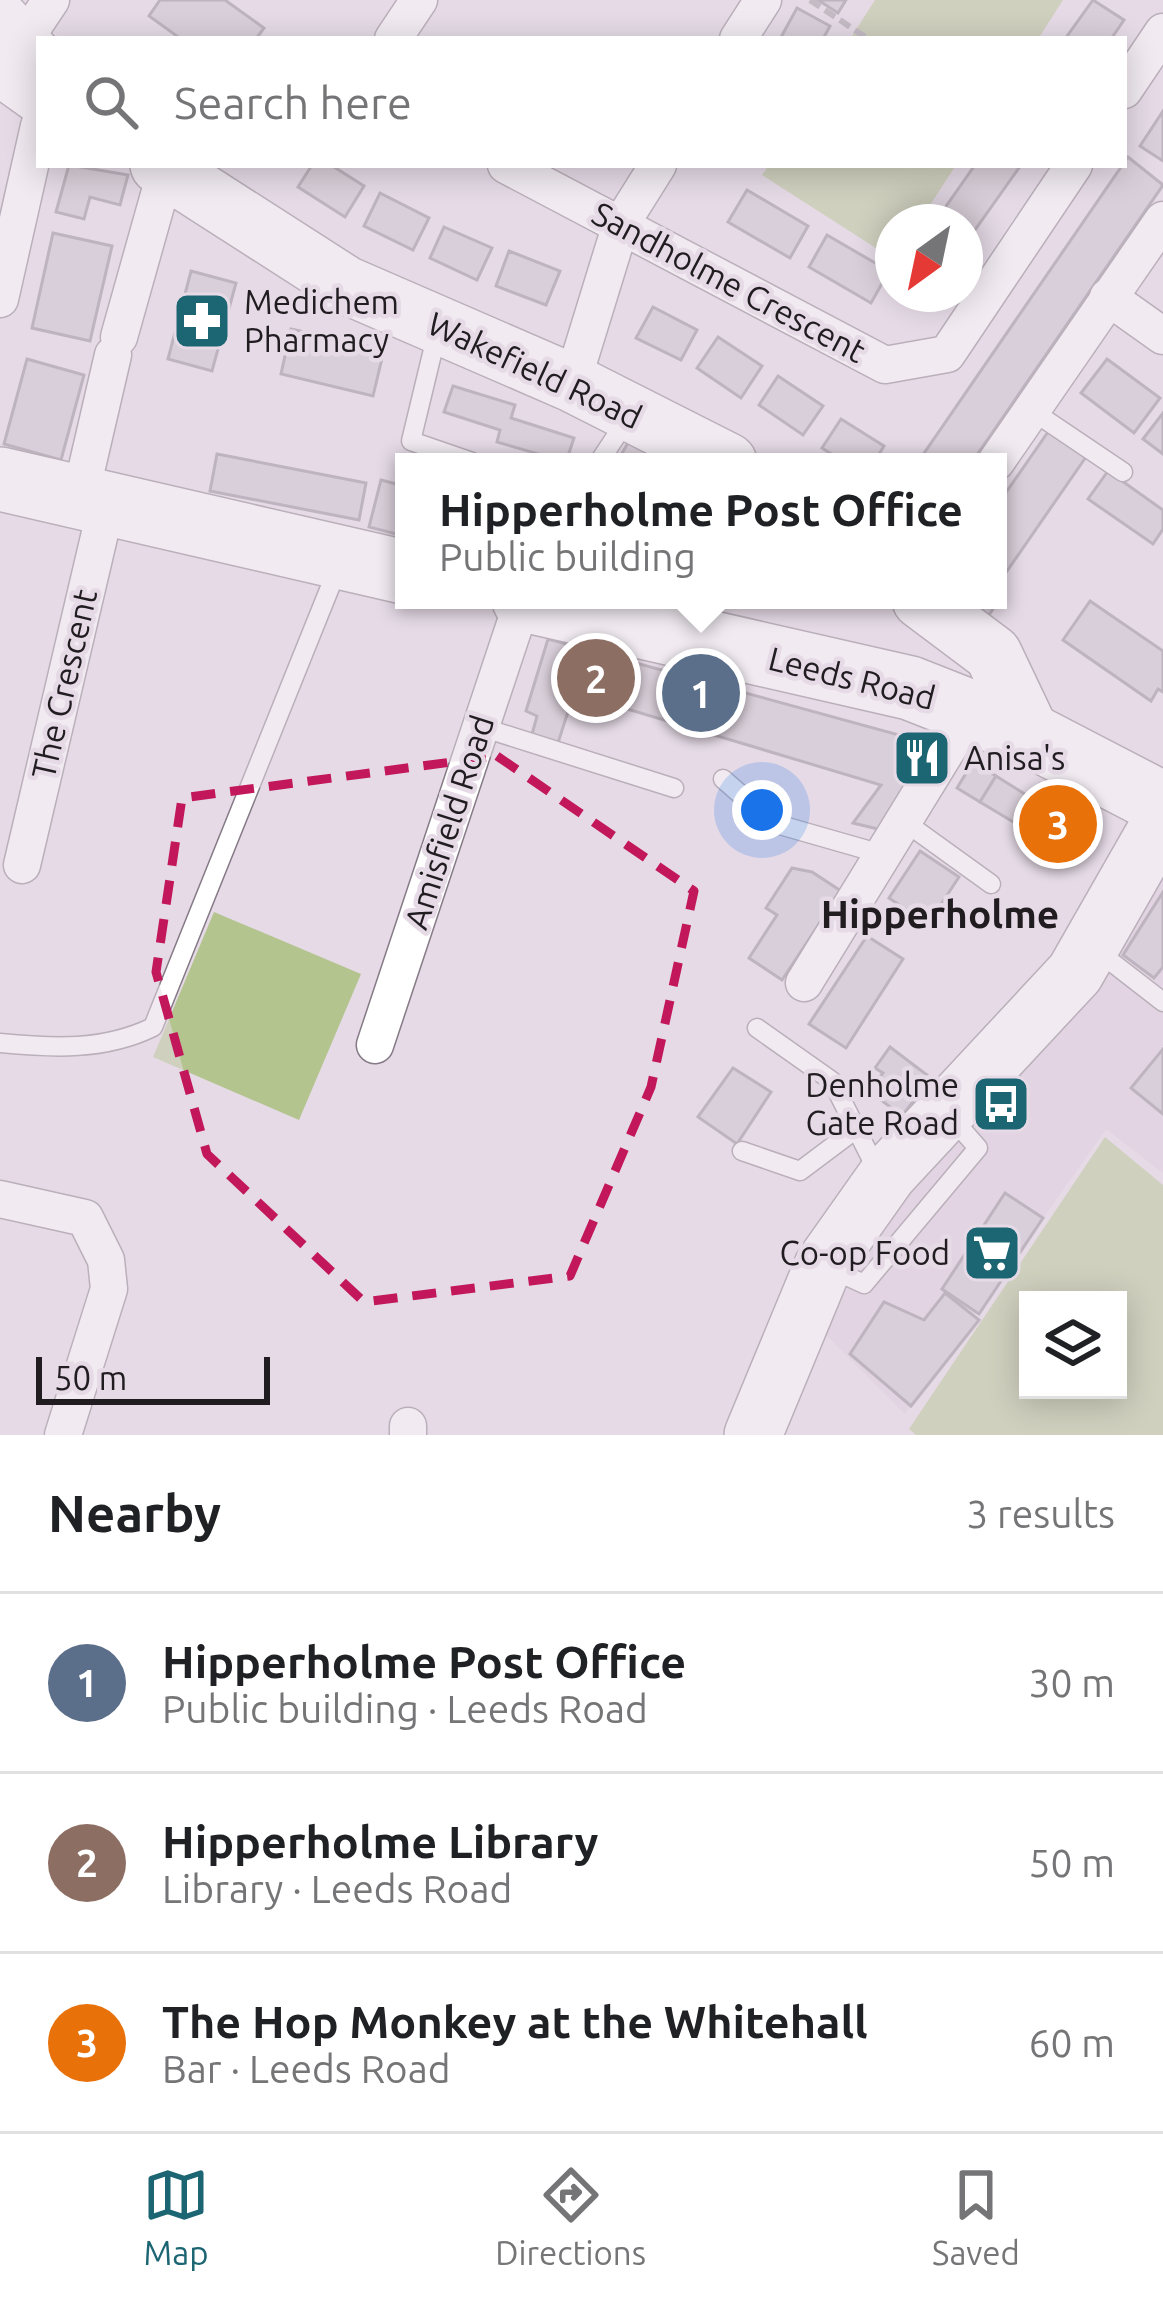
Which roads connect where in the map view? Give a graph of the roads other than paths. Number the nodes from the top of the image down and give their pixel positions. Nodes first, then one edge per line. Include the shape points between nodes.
1 (419, 0) edge
2 (763, 0) edge
3 (1163, 32) edge
4 (395, 36) edge
5 (740, 36) edge
6 (22, 41) edge
7 (1127, 86) edge
8 (36, 95) edge
9 (36, 130) edge
10 (14, 162) edge
11 (163, 168) edge
12 (512, 168) edge
13 (656, 168) edge
14 (1072, 168) edge
15 (1163, 220) edge
16 (621, 224) junction
17 (1108, 297) junction
18 (0, 299) edge
19 (439, 325) junction
20 (1163, 336) edge
21 (572, 382) junction
22 (1031, 410) junction
23 (631, 413) junction
24 (446, 453) edge
25 (605, 453) edge
26 (710, 453) edge
27 (1002, 453) edge
28 (1123, 472) dead end
29 (0, 479) edge
30 (93, 500) junction
31 (342, 558) junction
32 (395, 570) edge
33 (521, 609) edge
34 (563, 609) edge
35 (933, 609) edge
36 (971, 712) junction
37 (481, 727) junction
38 (1032, 736) junction
39 (723, 779) dead end
40 (674, 788) dead end
41 (1163, 804) edge
42 (1163, 819) edge
43 (905, 822) junction
44 (885, 855) junction
45 (22, 865) dead end
46 (991, 884) dead end
47 (1091, 946) junction
48 (804, 983) dead end
49 (1163, 1003) edge
50 (757, 1028) dead end
51 (0, 1043) edge
52 (375, 1045) dead end
53 (946, 1113) junction
54 (856, 1129) junction
55 (742, 1150) dead end
56 (883, 1181) junction
57 (0, 1199) edge
58 (823, 1265) junction
59 (63, 1435) edge
60 (753, 1435) edge

1 - 4 street
2 - 5 street
3 - 7 street
6 - 8 street
9 - 10 street
10 - 18 street
11 - 19 main road, Wakefield Road via 346,285
11 - 30 street, The Crescent via 116,346
12 - 16 street, Sandholme Crescent
13 - 16 street
14 - 16 street, Sandholme Crescent via 947,354 885,365
15 - 17 street
16 - 21 street
17 - 20 street
17 - 22 street
19 - 21 main road, Wakefield Road
19 - 24 lane via 411,441
21 - 23 main road, Wakefield Road
22 - 27 street
22 - 28 lane
23 - 25 lane
23 - 26 main road, Wakefield Road
29 - 30 highway
30 - 31 highway
30 - 45 street, The Crescent
31 - 32 highway
31 - 51 lane via 153,1027 103,1044
33 - 37 street, Amisfield Road
34 - 36 highway, Leeds Road via 910,688
35 - 38 main road via 992,654
36 - 38 highway, Leeds Road
36 - 43 street
37 - 40 lane
37 - 52 street, Amisfield Road
38 - 41 highway, Leeds Road
39 - 44 lane via 773,823
42 - 47 main road
43 - 44 street
43 - 46 lane
44 - 48 street
47 - 49 lane
47 - 53 main road via 1076,973
50 - 54 lane via 832,1081
53 - 56 main road
53 - 58 lane via 978,1148 864,1284
54 - 55 lane via 800,1171
54 - 56 lane
56 - 58 main road
57 - 59 street via 85,1218 106,1260 109,1289
58 - 60 main road

